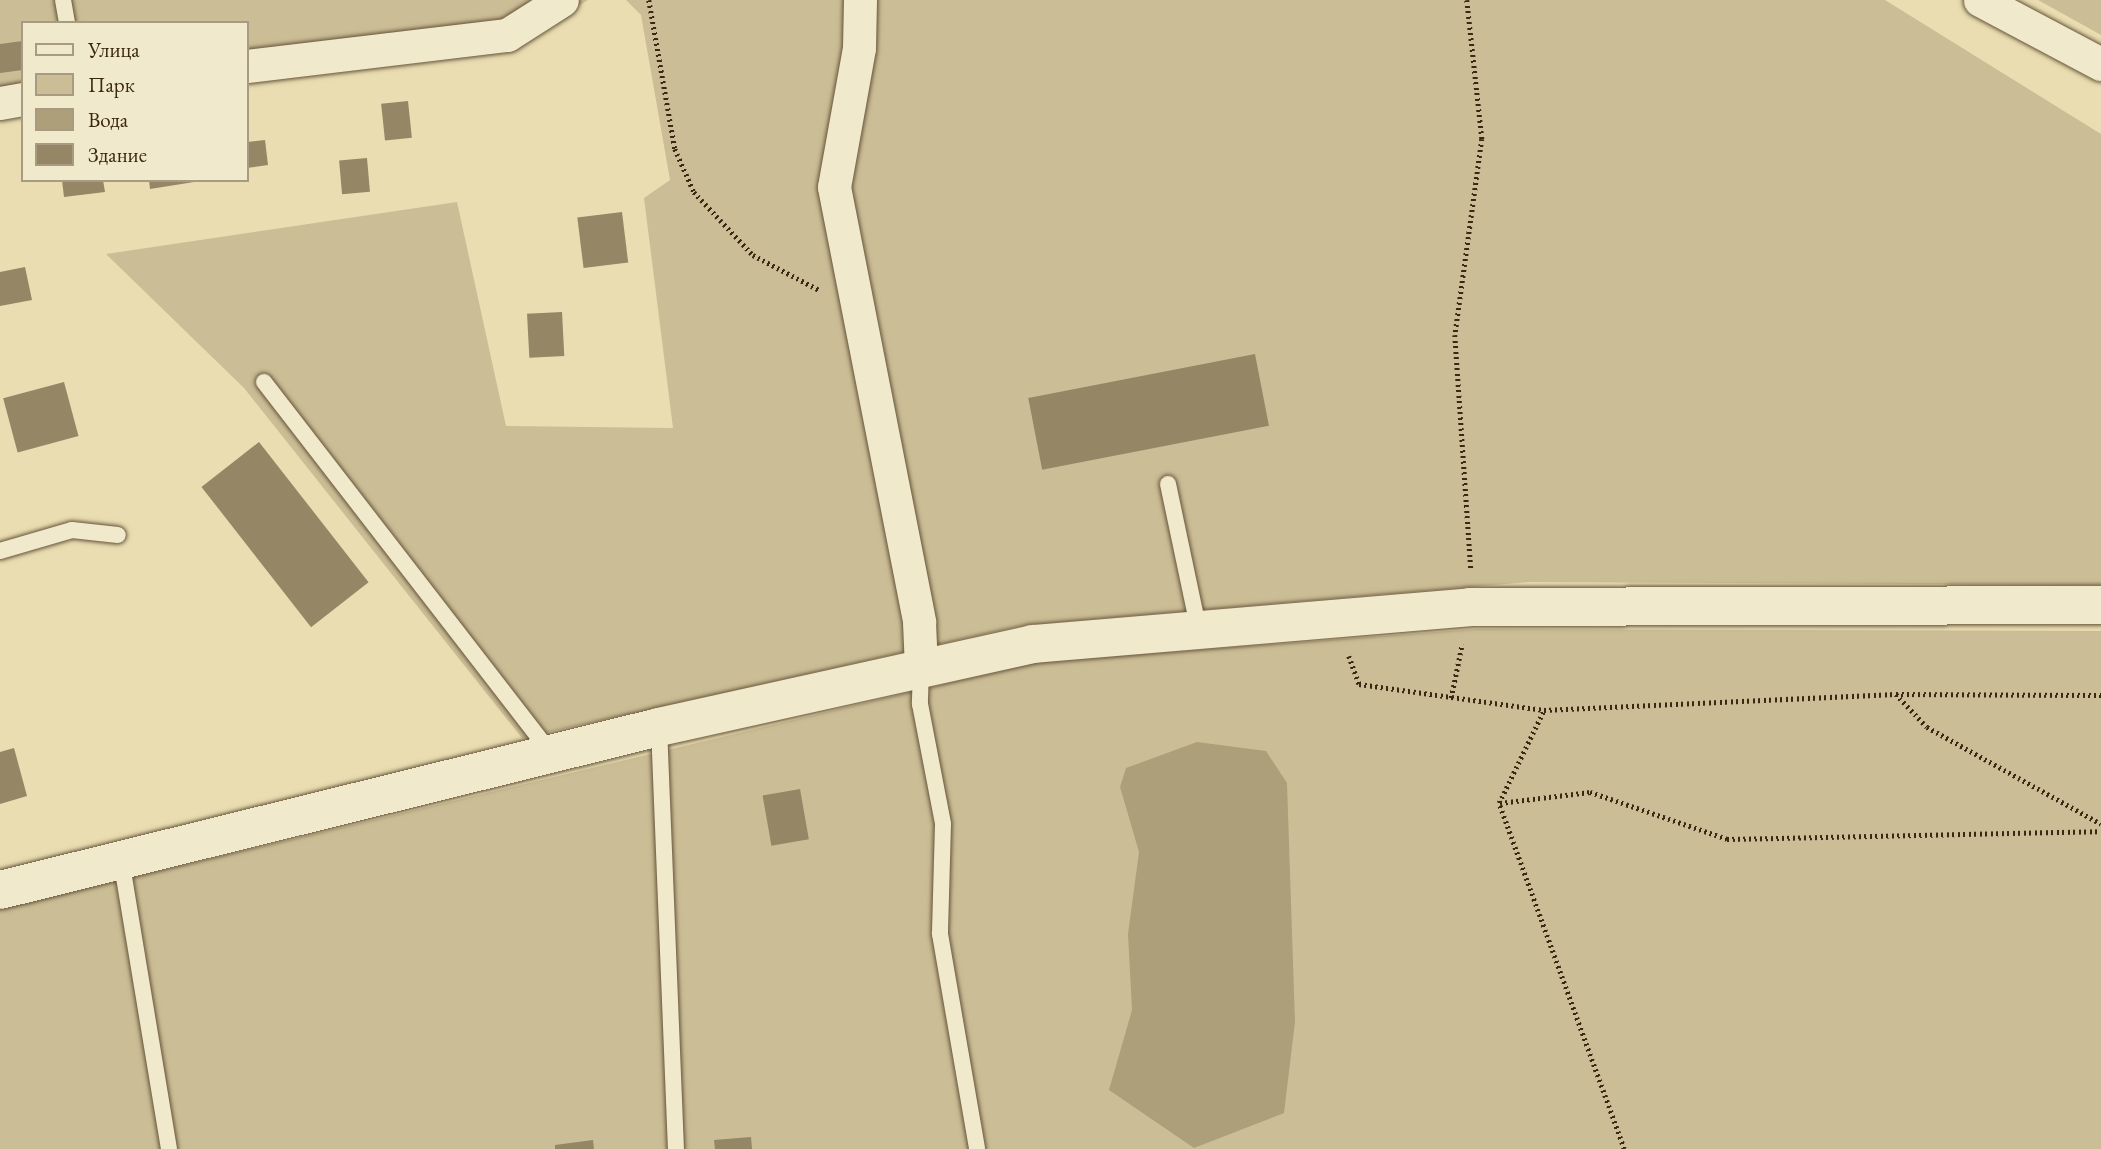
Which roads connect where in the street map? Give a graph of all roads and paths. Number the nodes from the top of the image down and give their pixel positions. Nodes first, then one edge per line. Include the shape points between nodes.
1 (63, 0) edge
2 (562, 0) edge
3 (649, 0) edge
4 (860, 0) edge
5 (1467, 0) edge
6 (1980, 0) edge
7 (67, 21) edge
8 (2101, 64) edge
9 (248, 66) edge
10 (21, 99) edge
11 (0, 103) edge
12 (854, 299) junction
13 (264, 382) dead end
14 (1168, 484) dead end
15 (118, 535) dead end
16 (0, 551) edge
17 (2101, 605) edge
18 (1470, 607) junction
19 (1337, 619) junction
20 (1200, 634) junction
21 (921, 667) junction
22 (1896, 694) junction
23 (2101, 695) edge
24 (1451, 698) junction
25 (1544, 710) junction
26 (659, 727) junction
27 (552, 755) junction
28 (1499, 803) junction
29 (2101, 824) edge
30 (2101, 831) edge
31 (121, 859) junction
32 (0, 890) edge
33 (169, 1149) edge
34 (676, 1149) edge
35 (977, 1149) edge
36 (1624, 1149) edge

1 - 7 lane
2 - 9 street via 507,35
3 - 12 path via 675,149 694,192 753,255 827,295
4 - 12 street via 859,48 834,187
5 - 18 path via 1482,139 1455,335
6 - 8 street
10 - 11 street
12 - 21 street via 919,622
13 - 27 lane
14 - 20 lane
15 - 16 lane via 72,530
17 - 18 street
18 - 19 street
18 - 24 path
19 - 20 street
19 - 24 path via 1359,684
20 - 21 street via 1032,645
21 - 26 street
21 - 35 lane via 920,704 943,824 940,934
22 - 23 path
22 - 25 path
22 - 29 path via 1927,727
24 - 25 path
25 - 28 path
26 - 27 street
26 - 34 lane
27 - 31 street
28 - 30 path via 1590,792 1727,839
28 - 36 path
31 - 32 street
31 - 33 lane

